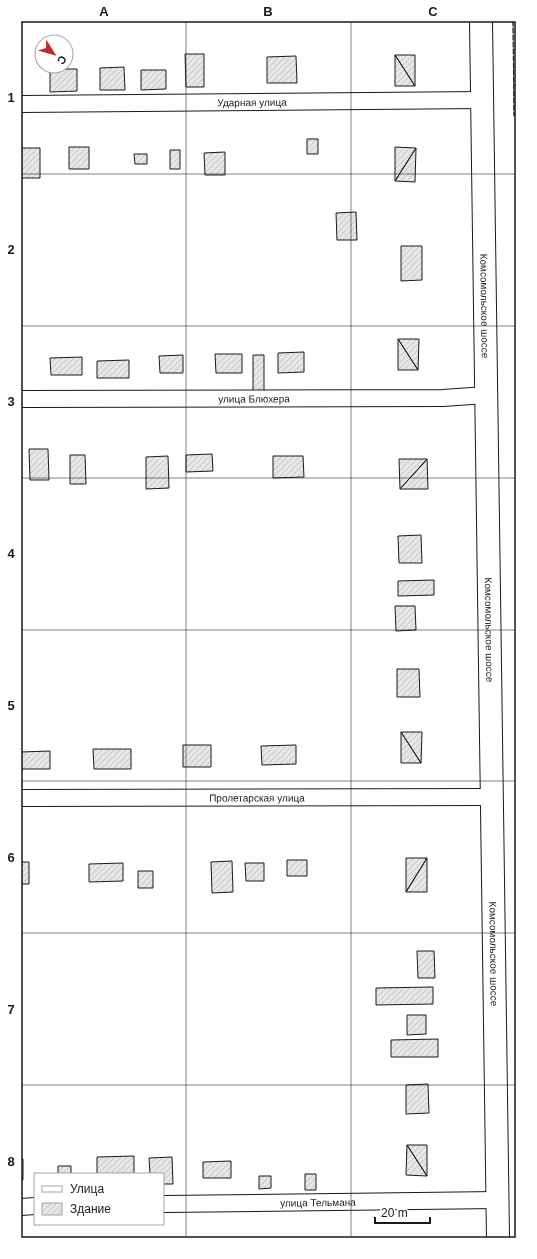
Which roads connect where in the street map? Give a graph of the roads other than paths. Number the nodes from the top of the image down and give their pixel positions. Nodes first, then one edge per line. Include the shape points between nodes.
1 (481, 21) edge
2 (482, 100) junction
3 (21, 104) edge
4 (486, 395) junction
5 (21, 399) edge
6 (492, 797) junction
7 (21, 798) edge
8 (498, 1200) junction
9 (164, 1204) edge
10 (34, 1206) edge
11 (21, 1207) edge
12 (498, 1238) edge

1 - 2 main road, Комсомольское шоссе
2 - 3 street, Ударная улица
2 - 4 main road, Комсомольское шоссе
4 - 5 street, улица Блюхера via 443,398
4 - 6 main road, Комсомольское шоссе
6 - 7 street, Пролетарская улица
6 - 8 main road, Комсомольское шоссе
8 - 9 street, улица Тельмана
8 - 12 main road, Комсомольское шоссе
10 - 11 street

